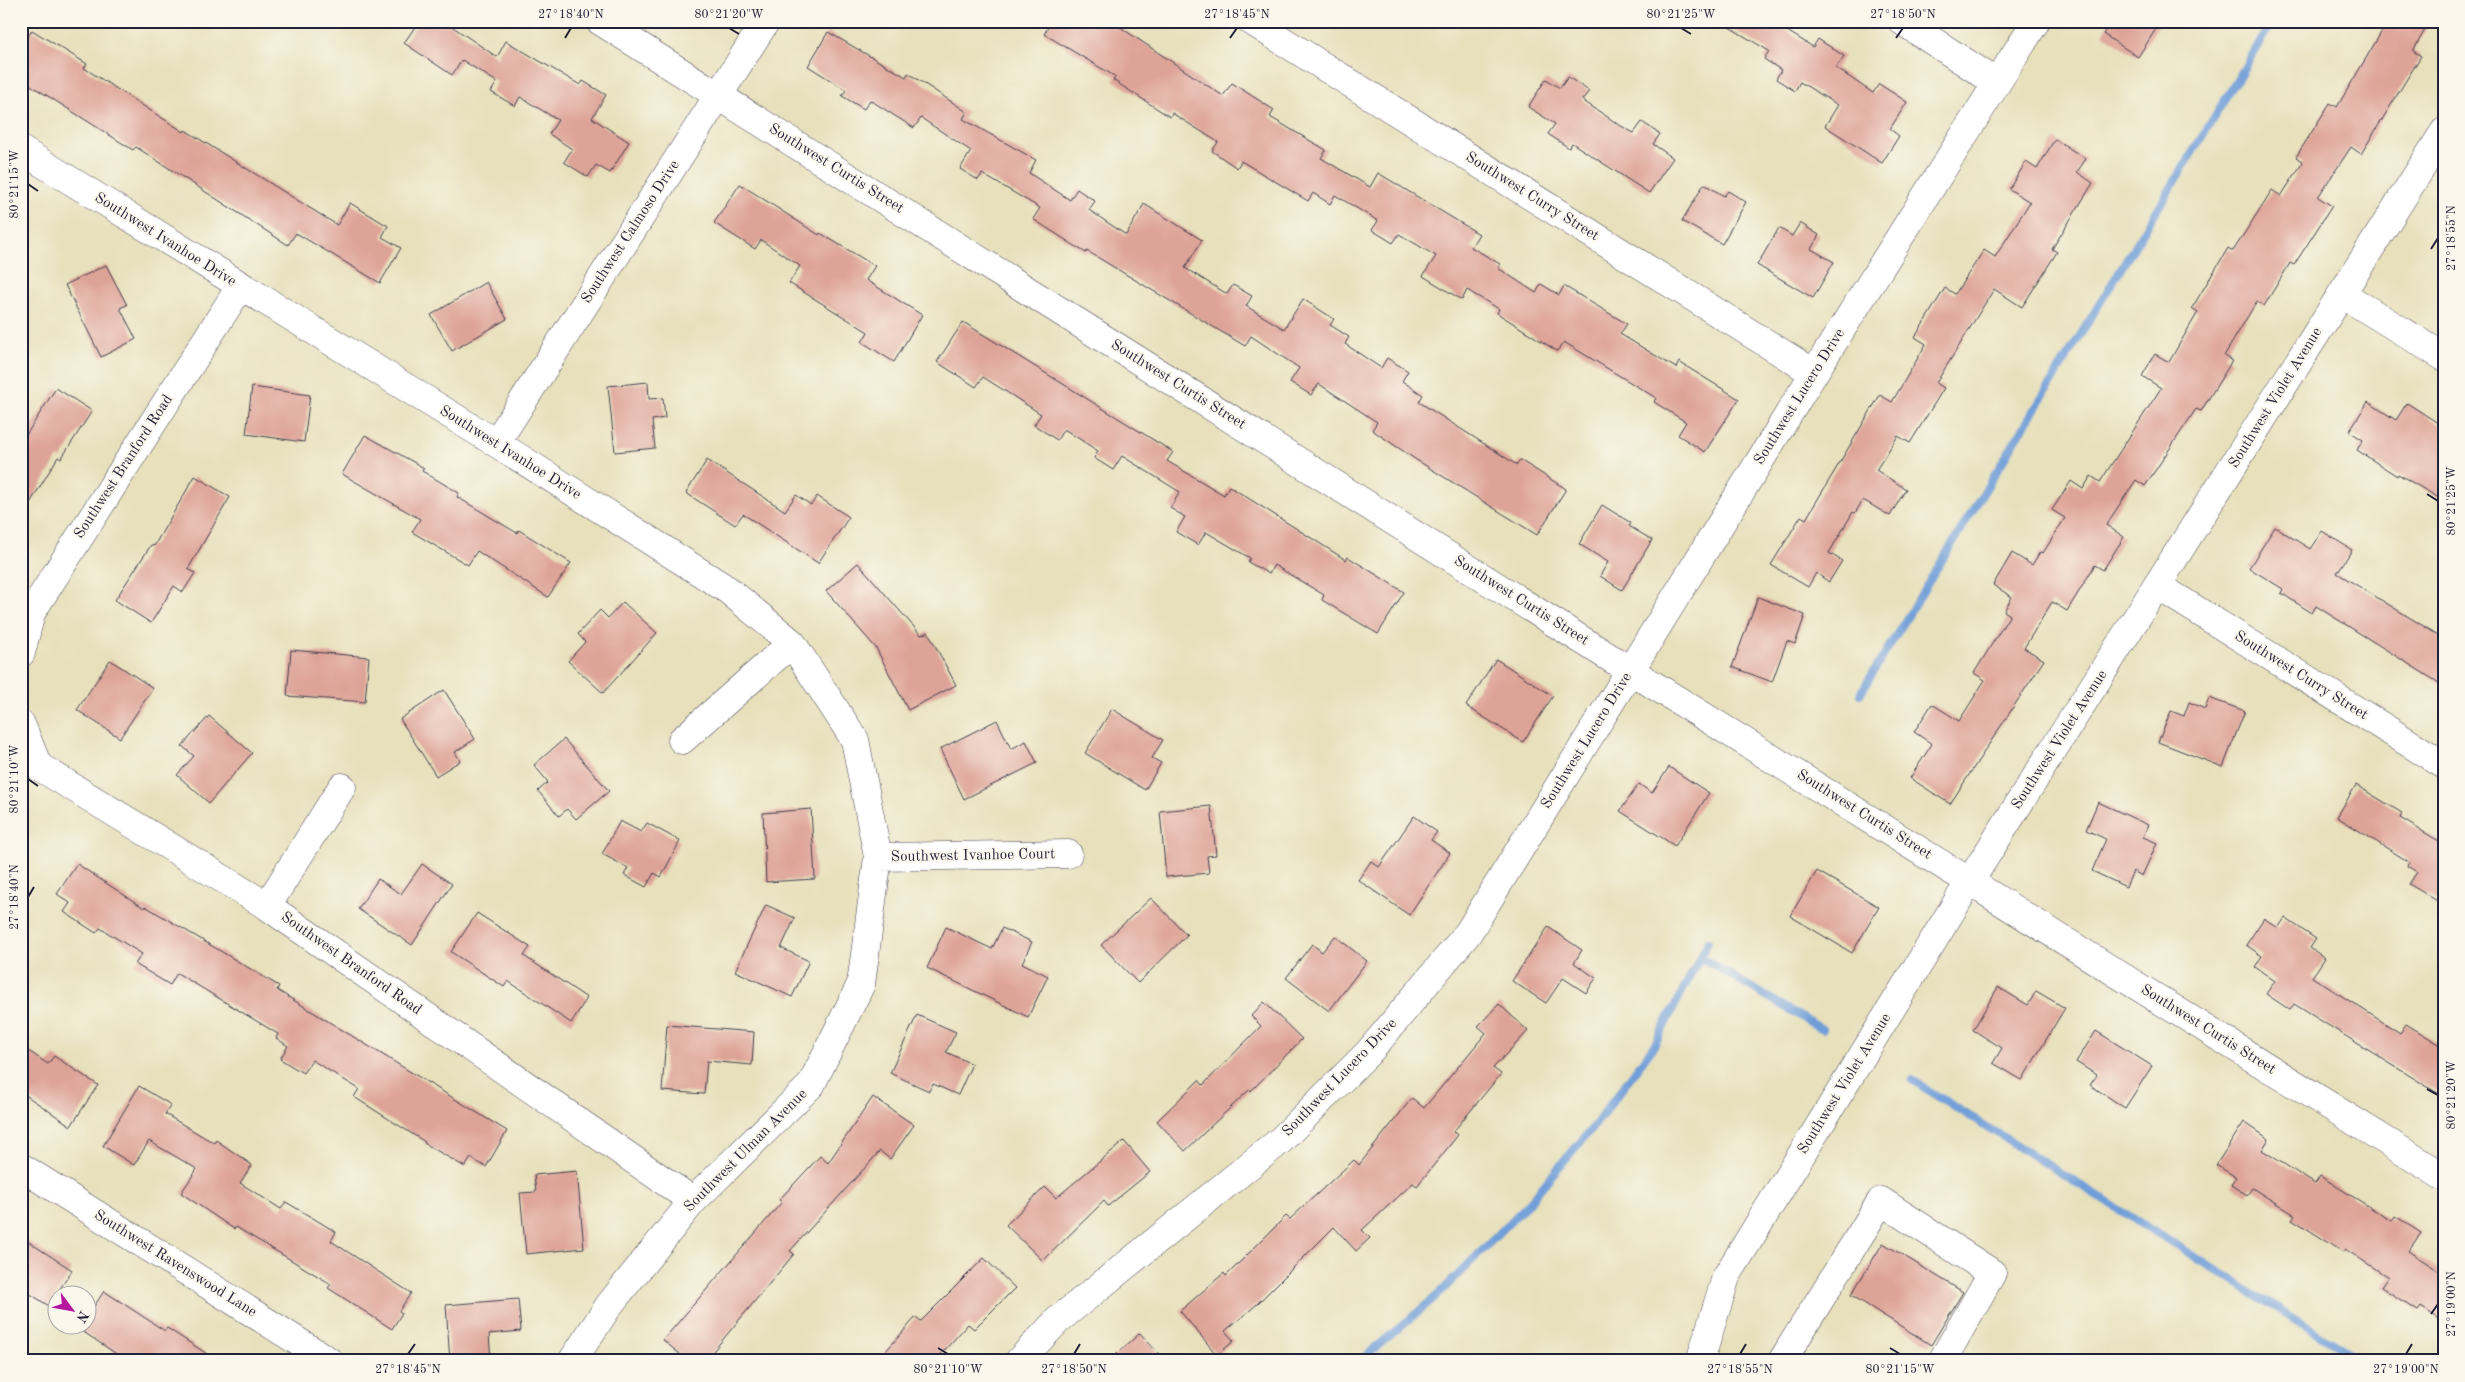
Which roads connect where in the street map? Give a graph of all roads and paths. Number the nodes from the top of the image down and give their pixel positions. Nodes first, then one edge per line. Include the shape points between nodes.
1 (600, 21) edge
2 (766, 21) edge
3 (1250, 21) edge
4 (1902, 21) edge
5 (2036, 21) edge
6 (1997, 84) junction
7 (718, 95) junction
8 (2444, 132) edge
9 (21, 150) edge
10 (240, 287) junction
11 (2342, 294) junction
12 (2444, 357) edge
13 (1814, 373) junction
14 (496, 443) junction
15 (2158, 586) junction
16 (792, 643) junction
17 (21, 653) edge
18 (1631, 671) junction
19 (21, 724) edge
20 (682, 740) dead end
21 (2444, 765) edge
22 (342, 787) dead end
23 (1068, 854) dead end
24 (878, 857) junction
25 (1970, 881) junction
26 (267, 906) junction
27 (21, 1167) edge
28 (2444, 1177) edge
29 (693, 1201) junction
30 (329, 1361) edge
31 (572, 1361) edge
32 (1019, 1361) edge
33 (1700, 1361) edge
34 (1782, 1361) edge
35 (1942, 1361) edge

1 - 7 street, Southwest Curtis Street
2 - 7 street, Southwest Calmoso Drive
3 - 13 street, Southwest Curry Street
4 - 6 street
5 - 6 street, Southwest Lucero Drive
6 - 13 street, Southwest Lucero Drive
7 - 14 street, Southwest Calmoso Drive
7 - 18 street, Southwest Curtis Street
8 - 11 street, Southwest Violet Avenue
9 - 10 street, Southwest Ivanhoe Drive
10 - 14 street, Southwest Ivanhoe Drive
10 - 17 street, Southwest Branford Road via 31,613
11 - 12 street
11 - 15 street, Southwest Violet Avenue
13 - 18 street, Southwest Lucero Drive
14 - 16 street, Southwest Ivanhoe Drive via 728,590
15 - 21 street, Southwest Curry Street
15 - 25 street, Southwest Violet Avenue
16 - 20 street
16 - 24 street, Southwest Ivanhoe Drive via 855,740
18 - 25 street, Southwest Curtis Street
18 - 32 street, Southwest Lucero Drive via 1468,932 1369,1052 1281,1140 1058,1320
19 - 26 street, Southwest Branford Road via 38,766
22 - 26 street
23 - 24 street, Southwest Ivanhoe Court
24 - 29 street, Southwest Ulman Avenue via 861,984 811,1085
25 - 28 street, Southwest Curtis Street
25 - 33 street, Southwest Violet Avenue via 1726,1277
26 - 29 street, Southwest Branford Road
27 - 30 street, Southwest Ravenswood Lane
29 - 31 street, Southwest Ulman Avenue via 610,1304
34 - 35 street via 1881,1201 1992,1273

